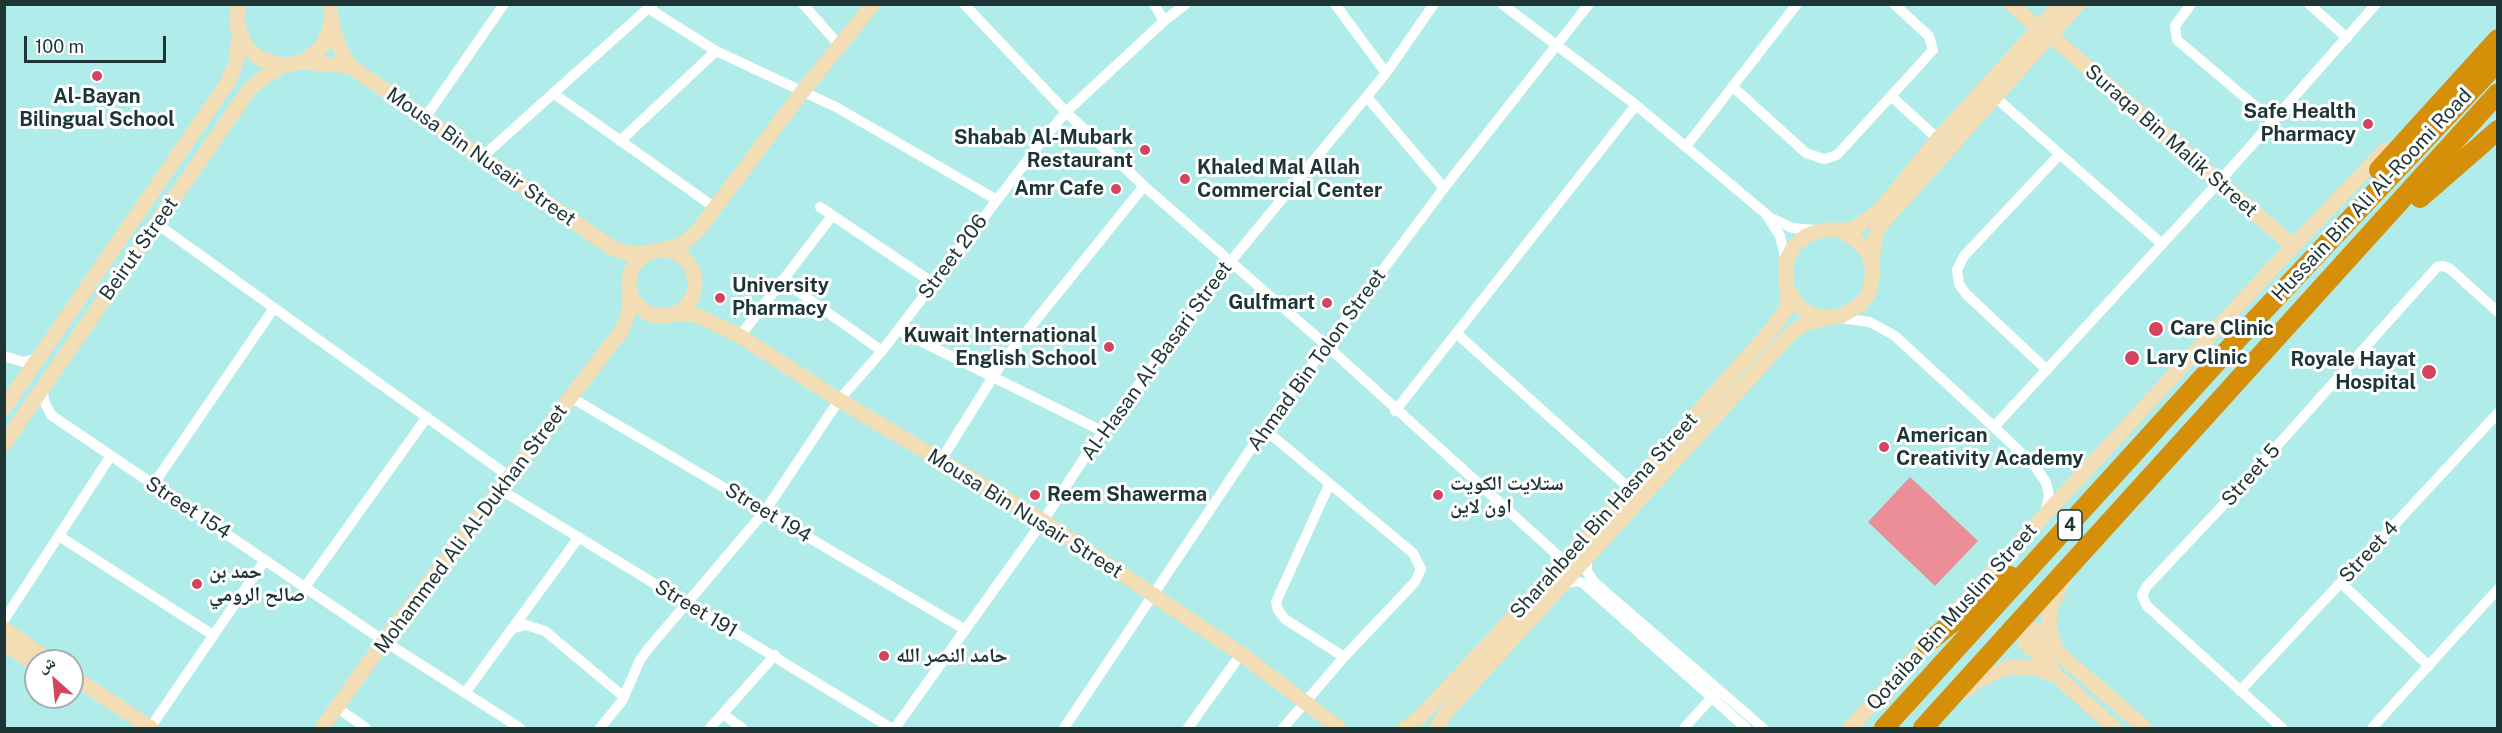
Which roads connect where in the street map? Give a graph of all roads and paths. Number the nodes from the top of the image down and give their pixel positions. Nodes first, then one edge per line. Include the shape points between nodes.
1 (330, 4) edge
2 (504, 4) edge
3 (803, 4) edge
4 (873, 4) edge
5 (964, 4) edge
6 (1154, 4) edge
7 (1186, 4) edge
8 (1335, 4) edge
9 (1434, 4) edge
10 (1502, 4) edge
11 (1589, 4) edge
12 (1797, 4) edge
13 (1894, 4) edge
14 (2011, 4) edge
15 (2061, 4) edge
16 (2078, 4) edge
17 (2191, 4) edge
18 (2309, 4) edge
19 (2374, 5) edge
20 (650, 6) edge
21 (236, 9) edge
22 (1164, 21) junction
23 (332, 23) junction
24 (2044, 32) junction
25 (239, 33) junction
26 (2347, 38) junction
27 (2498, 39) edge
28 (839, 45) junction
29 (1557, 46) junction
30 (716, 51) junction
31 (302, 62) junction
32 (2498, 62) edge
33 (284, 65) junction
34 (350, 66) junction
35 (1386, 73) junction
36 (1733, 87) junction
37 (2451, 89) junction
38 (801, 92) junction
39 (552, 93) junction
40 (2498, 93) edge
41 (1367, 97) junction
42 (1892, 97) junction
43 (1995, 97) junction
44 (1636, 105) junction
45 (1066, 112) junction
46 (2498, 112) edge
47 (424, 118) junction
48 (2274, 122) junction
49 (195, 130) junction
50 (2498, 130) edge
51 (1938, 139) junction
52 (620, 141) junction
53 (1687, 145) junction
54 (2060, 154) junction
55 (480, 158) junction
56 (2219, 182) junction
57 (1144, 186) junction
58 (1444, 188) junction
59 (2420, 198) junction
60 (997, 200) junction
61 (714, 207) junction
62 (820, 207) dead end
63 (166, 211) junction
64 (1766, 214) junction
65 (832, 216) junction
66 (157, 224) junction
67 (699, 230) junction
68 (1822, 230) junction
69 (1843, 232) junction
70 (2162, 244) junction
71 (2293, 246) junction
72 (612, 249) junction
73 (664, 250) junction
74 (647, 253) junction
75 (1786, 261) junction
76 (1230, 262) junction
77 (1872, 263) junction
78 (693, 273) junction
79 (782, 280) junction
80 (933, 283) junction
81 (630, 286) junction
82 (85, 292) junction
83 (1788, 292) junction
84 (101, 303) junction
85 (274, 308) junction
86 (2498, 312) edge
87 (665, 315) junction
88 (1829, 318) junction
89 (710, 319) junction
90 (2255, 320) junction
91 (622, 330) junction
92 (898, 330) junction
93 (1456, 333) junction
94 (740, 336) junction
95 (1327, 346) junction
96 (882, 351) junction
97 (2264, 351) junction
98 (7, 358) edge
99 (39, 358) junction
100 (2047, 370) junction
101 (992, 376) junction
102 (21, 384) junction
103 (43, 388) junction
104 (572, 398) junction
105 (839, 400) junction
106 (4, 408) edge
107 (1395, 411) junction
108 (2498, 413) edge
109 (23, 416) junction
110 (51, 416) junction
111 (427, 417) junction
112 (1994, 427) junction
113 (1264, 429) junction
114 (1104, 432) junction
115 (4, 444) edge
116 (110, 457) junction
117 (941, 460) junction
118 (510, 477) junction
119 (153, 485) junction
120 (1329, 485) junction
121 (1629, 488) junction
122 (501, 490) junction
123 (765, 511) junction
124 (2045, 515) junction
125 (1043, 521) junction
126 (2061, 535) junction
127 (59, 536) junction
128 (579, 537) junction
129 (1587, 557) junction
130 (265, 560) junction
131 (1565, 562) junction
132 (2071, 566) junction
133 (2341, 583) junction
134 (1562, 584) junction
135 (305, 587) junction
136 (2498, 589) edge
137 (1152, 595) junction
138 (686, 604) junction
139 (4, 620) edge
140 (514, 628) junction
141 (964, 628) junction
142 (4, 629) edge
143 (213, 635) junction
144 (384, 641) junction
145 (4, 644) edge
146 (1926, 644) junction
147 (33, 649) edge
148 (1241, 654) junction
149 (775, 655) junction
150 (24, 656) edge
151 (1344, 657) junction
152 (2428, 666) junction
153 (2057, 676) junction
154 (84, 684) edge
155 (2240, 691) junction
156 (465, 693) junction
157 (1715, 694) junction
158 (84, 696) edge
159 (624, 696) junction
160 (1306, 702) junction
161 (336, 707) junction
162 (2128, 713) junction
163 (723, 714) junction
164 (1936, 714) junction
165 (1336, 725) edge
166 (150, 728) edge
167 (134, 729) edge
168 (322, 729) edge
169 (366, 729) edge
170 (519, 729) edge
171 (600, 729) edge
172 (710, 729) edge
173 (742, 729) edge
174 (893, 729) edge
175 (1064, 729) edge
176 (1188, 729) edge
177 (1283, 729) edge
178 (1347, 729) edge
179 (1405, 729) edge
180 (1436, 729) edge
181 (1684, 729) edge
182 (1746, 729) edge
183 (1763, 729) edge
184 (1850, 729) edge
185 (1884, 729) edge
186 (1923, 729) edge
187 (2114, 729) edge
188 (2145, 729) edge
189 (2282, 729) edge
190 (2372, 729) edge

1 - 23 street, Mousa Bin Nusair Street
2 - 47 street
3 - 28 street
4 - 28 street
5 - 45 street
6 - 22 street
7 - 22 street, Street 206
8 - 35 street
9 - 35 street, Al-Hasan Al-Basari Street
10 - 29 street
11 - 29 street, Ahmad Bin Tolon Street
12 - 36 street
13 - 42 street via 1929,36 1933,50
14 - 24 street, Suraqa Bin Malik Street
15 - 24 street
16 - 24 street
17 - 48 street via 2176,23 2174,33 2179,43
18 - 26 street
19 - 26 street
20 - 30 street
20 - 39 street
21 - 25 street
22 - 45 street, Street 206
23 - 31 street via 322,46
23 - 34 street, Mousa Bin Nusair Street
24 - 43 street
24 - 51 street
24 - 56 street, Suraqa Bin Malik Street
25 - 33 street via 247,48 260,59
25 - 49 street, Beirut Street via 234,69
26 - 48 street
27 - 37 highway
28 - 38 street
29 - 44 street
29 - 58 street, Ahmad Bin Tolon Street
30 - 38 street
30 - 52 street
31 - 33 street
31 - 34 street
32 - 90 highway, Hussain Bin Ali Al-Roomi Road / 4
33 - 63 street, Beirut Street via 252,87
34 - 47 street, Mousa Bin Nusair Street
35 - 41 street, Al-Hasan Al-Basari Street
36 - 42 street via 1806,153 1824,159 1841,152
36 - 53 street
37 - 71 street, Qotaiba Bin Muslim Street via 2393,142
37 - 90 highway
38 - 60 street
38 - 61 street
39 - 52 street
39 - 55 street
40 - 97 highway, Hussain Bin Ali Al-Roomi Road / 4
41 - 58 street
41 - 76 street, Al-Hasan Al-Basari Street
42 - 51 street
43 - 54 street
43 - 77 street via 1877,229
44 - 53 street
44 - 93 street
45 - 57 street
45 - 60 street, Street 206
46 - 59 highway
47 - 55 street, Mousa Bin Nusair Street
48 - 56 street
49 - 63 street via 204,132 206,139 175,186
49 - 82 street, Beirut Street
50 - 59 highway
51 - 69 street via 1881,209 1865,223
52 - 61 street
53 - 64 street
54 - 70 street
54 - 100 street via 1964,256 1957,274 1966,294
55 - 72 street, Mousa Bin Nusair Street
56 - 70 street
56 - 71 street, Suraqa Bin Malik Street
57 - 76 street
57 - 101 street
58 - 95 street, Ahmad Bin Tolon Street
59 - 97 highway via 2337,284
60 - 80 street, Street 206
61 - 67 street
62 - 65 street
63 - 66 street, Beirut Street
64 - 68 street via 1792,228
64 - 75 street via 1780,236
65 - 79 street
65 - 80 street
66 - 84 street, Beirut Street
66 - 85 street
67 - 73 street via 684,243
67 - 78 street
68 - 69 street
68 - 75 street via 1800,241
69 - 77 street via 1858,241
70 - 100 street
71 - 124 street, Qotaiba Bin Muslim Street
72 - 74 street, Mousa Bin Nusair Street
72 - 81 street, Mousa Bin Nusair Street via 624,266
73 - 74 street
73 - 78 street via 678,254
74 - 81 street via 632,270
75 - 83 street via 1784,277
76 - 95 street
76 - 114 street, Al-Hasan Al-Basari Street
77 - 88 street via 1873,278 1865,299 1848,314
78 - 87 street via 695,288 686,305
78 - 89 street via 698,297
79 - 94 street
79 - 96 street
80 - 92 street, Street 206
81 - 87 street via 642,308
81 - 91 street, Mohammed Ali Al-Dukhan Street via 630,304
82 - 84 street via 91,301
82 - 99 street, Beirut Street
83 - 88 street via 1803,310
83 - 121 street, Sharahbeel Bin Hasna Street via 1786,309 1772,329
84 - 103 street, Beirut Street
85 - 111 street
85 - 119 street
86 - 155 street, Street 5 via 2449,268 2437,267 2147,586 2142,595 2147,606
87 - 89 street, Mousa Bin Nusair Street via 689,314
87 - 91 street, Mohammed Ali Al-Dukhan Street via 643,319
88 - 112 street via 1870,322 1895,336
88 - 129 street, Sharahbeel Bin Hasna Street via 1804,324 1790,334
89 - 94 street, Mousa Bin Nusair Street
90 - 126 highway, Hussain Bin Ali Al-Roomi Road / 4
91 - 104 street, Mohammed Ali Al-Dukhan Street
92 - 96 street, Street 206
92 - 101 street
93 - 107 street
93 - 121 street
94 - 105 street, Mousa Bin Nusair Street
95 - 107 street
95 - 113 street, Ahmad Bin Tolon Street
96 - 105 street, Street 206
97 - 132 highway, Hussain Bin Ali Al-Roomi Road / 4
98 - 99 street via 23,362
98 - 102 street
99 - 102 street, Beirut Street
100 - 112 street
101 - 114 street
101 - 117 street
102 - 106 street, Beirut Street
103 - 109 street, Beirut Street
103 - 110 street
104 - 118 street, Mohammed Ali Al-Dukhan Street
104 - 123 street, Street 194
105 - 117 street, Mousa Bin Nusair Street
105 - 123 street, Street 206
107 - 131 street
108 - 133 street, Street 4
109 - 110 street
109 - 115 street, Beirut Street
110 - 116 street, Street 154
111 - 118 street
111 - 135 street
112 - 124 street via 2046,482 2049,495
113 - 120 street
113 - 137 street, Ahmad Bin Tolon Street
114 - 125 street, Al-Hasan Al-Basari Street
116 - 119 street, Street 154
116 - 127 street
117 - 125 street, Mousa Bin Nusair Street
118 - 122 street, Mohammed Ali Al-Dukhan Street
119 - 130 street, Street 154
120 - 151 street via 1278,594 1277,606 1290,622
120 - 151 street via 1413,553 1421,569 1415,582
121 - 131 street, Sharahbeel Bin Hasna Street
122 - 128 street, Street 191
122 - 144 street, Mohammed Ali Al-Dukhan Street
123 - 138 street, Street 206
123 - 141 street, Street 194
124 - 146 street, Qotaiba Bin Muslim Street
125 - 137 street, Mousa Bin Nusair Street
125 - 141 street, Al-Hasan Al-Basari Street
126 - 146 highway
126 - 185 highway, Hussain Bin Ali Al-Roomi Road / 4
127 - 139 street
127 - 143 street
128 - 138 street, Street 191
128 - 140 street
129 - 134 street, Sharahbeel Bin Hasna Street
129 - 157 street via 1587,571 1594,582
130 - 135 street, Street 154
130 - 143 street
131 - 179 street, Sharahbeel Bin Hasna Street
132 - 162 street via 2050,610 2053,642 2064,658
132 - 164 highway, Hussain Bin Ali Al-Roomi Road / 4
133 - 152 street
133 - 155 street, Street 4
134 - 157 street via 1583,583
134 - 180 street, Sharahbeel Bin Hasna Street via 1449,709
135 - 144 street, Street 154
136 - 152 street
137 - 148 street, Mousa Bin Nusair Street
137 - 175 street, Ahmad Bin Tolon Street
138 - 149 street, Street 191
138 - 159 street, Street 206 via 640,660
140 - 156 street
140 - 159 street via 526,625 545,631
141 - 174 street, Al-Hasan Al-Basari Street
142 - 147 street
143 - 166 street
144 - 156 street, Street 154
144 - 161 street, Mohammed Ali Al-Dukhan Street
145 - 150 street
146 - 184 street, Qotaiba Bin Muslim Street
148 - 160 street, Mousa Bin Nusair Street
148 - 176 street
149 - 163 street
149 - 174 street, Street 191
151 - 160 street
152 - 190 street
153 - 162 street via 2025,643 2028,630 2037,631 2061,667 2096,698
153 - 164 street via 2036,668 2008,667 1979,680
153 - 187 street
154 - 166 street
155 - 189 street, Street 5
156 - 170 street, Street 154
157 - 181 street
157 - 182 street
157 - 183 street
158 - 167 street
159 - 171 street, Street 206
160 - 165 street, Mousa Bin Nusair Street
160 - 177 street
161 - 168 street, Mohammed Ali Al-Dukhan Street
161 - 169 street
162 - 188 street
163 - 172 street
163 - 173 street
164 - 186 highway, Hussain Bin Ali Al-Roomi Road / 4
165 - 178 street, Mousa Bin Nusair Street

